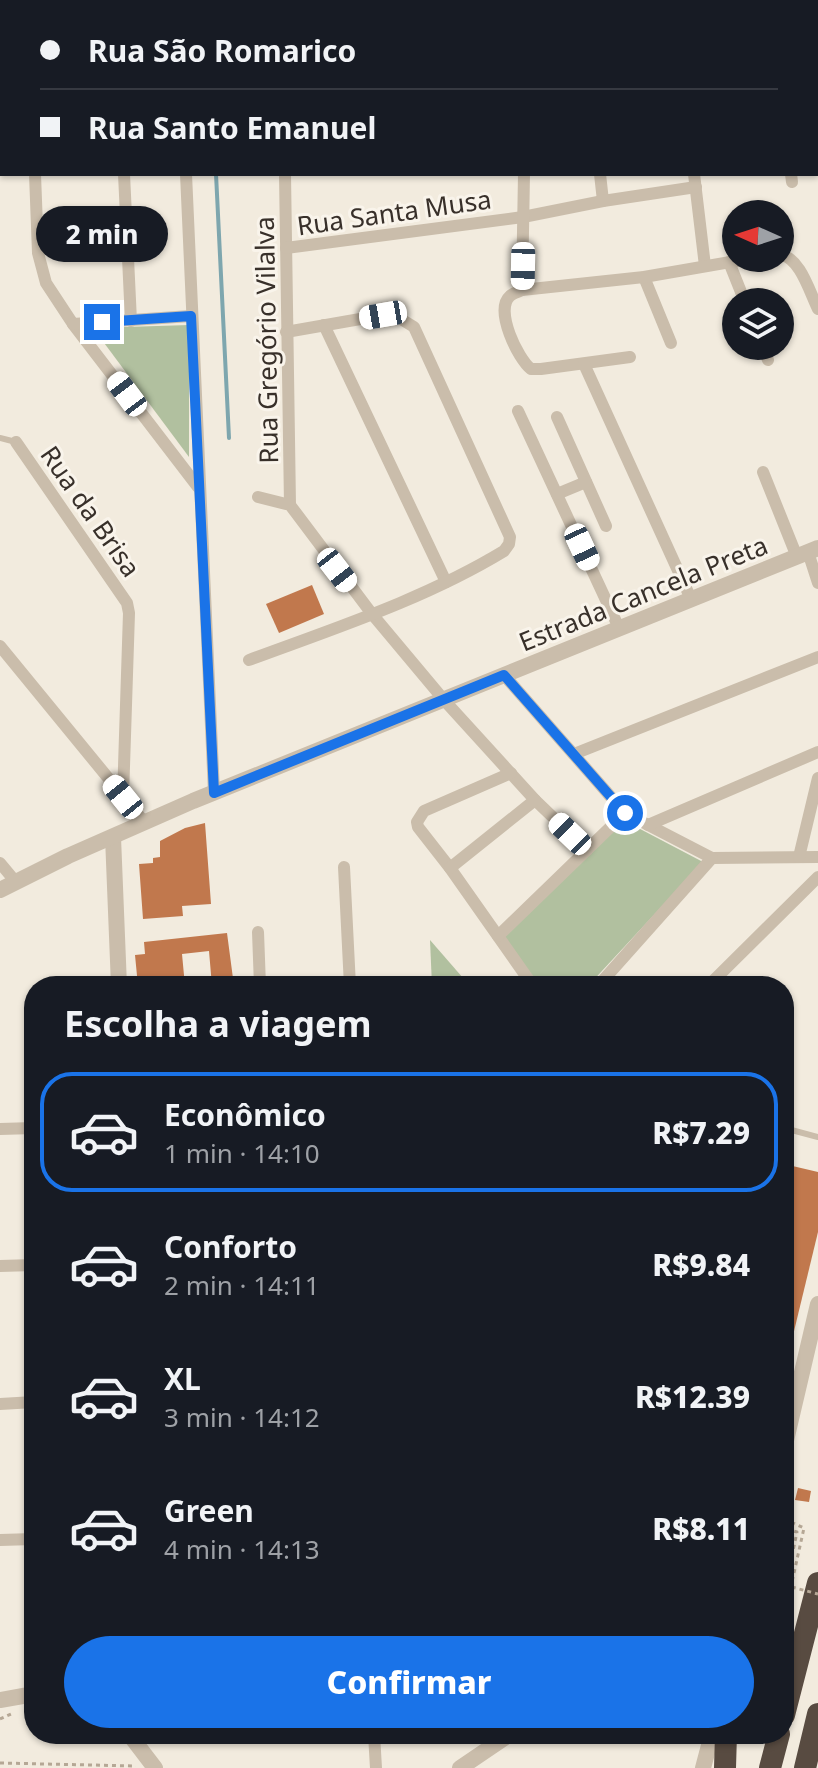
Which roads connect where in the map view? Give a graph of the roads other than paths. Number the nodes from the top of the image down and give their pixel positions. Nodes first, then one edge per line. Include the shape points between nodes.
1 (35, 176) edge
2 (124, 176) edge
3 (186, 176) edge
4 (285, 176) edge
5 (524, 176) edge
6 (600, 176) edge
7 (695, 181) edge
8 (603, 201) junction
9 (523, 217) junction
10 (286, 248) junction
11 (794, 262) edge
12 (722, 263) edge
13 (705, 266) junction
14 (644, 277) junction
15 (522, 290) junction
16 (818, 309) edge
17 (191, 316) junction
18 (131, 321) junction
19 (73, 324) junction
20 (324, 325) junction
21 (286, 332) junction
22 (671, 343) dead end
23 (630, 357) dead end
24 (584, 364) junction
25 (518, 411) dead end
26 (557, 417) dead end
27 (0, 438) edge
28 (16, 442) joint
29 (763, 472) dead end
30 (586, 482) junction
31 (198, 487) junction
32 (557, 494) junction
33 (258, 497) dead end
34 (290, 505) junction
35 (606, 526) dead end
36 (808, 552) edge
37 (446, 582) junction
38 (818, 583) edge
39 (691, 599) junction
40 (372, 614) junction
41 (619, 628) junction
42 (0, 646) edge
43 (818, 657) edge
44 (249, 660) dead end
45 (504, 675) junction
46 (444, 700) junction
47 (818, 752) edge
48 (574, 754) junction
49 (511, 773) junction
50 (818, 778) edge
51 (214, 793) junction
52 (123, 797) junction
53 (535, 800) junction
54 (625, 813) junction
55 (145, 823) junction
56 (648, 825) junction
57 (113, 837) junction
58 (587, 850) junction
59 (799, 857) junction
60 (818, 857) edge
61 (712, 858) junction
62 (0, 863) edge
63 (344, 867) dead end
64 (450, 868) junction
65 (818, 877) edge
66 (7, 886) edge
67 (258, 932) dead end
68 (498, 936) junction
69 (119, 976) edge
70 (260, 976) edge
71 (349, 976) edge
72 (526, 976) edge
73 (607, 976) edge
74 (718, 976) edge
75 (24, 1128) edge
76 (0, 1129) edge
77 (794, 1131) edge
78 (818, 1137) edge
79 (24, 1265) edge
80 (0, 1266) edge
81 (818, 1304) edge
82 (24, 1403) edge
83 (794, 1403) edge
84 (0, 1404) edge
85 (24, 1539) edge
86 (0, 1540) edge
87 (818, 1583) edge
88 (794, 1676) edge
89 (24, 1696) edge
90 (0, 1700) edge
91 (818, 1714) edge
92 (137, 1744) edge
93 (375, 1744) edge
94 (495, 1744) edge
95 (709, 1744) edge
96 (726, 1744) edge
97 (776, 1744) edge
98 (155, 1768) edge
99 (376, 1768) edge
100 (460, 1768) edge
101 (703, 1768) edge
102 (725, 1768) edge
103 (770, 1768) edge
104 (805, 1768) edge

1 - 19 street via 41,270
2 - 18 street
3 - 17 street
4 - 10 street, Rua Gregório Vilalva
5 - 9 street
6 - 8 street
7 - 8 street, Rua Santa Musa
7 - 13 street
8 - 9 street, Rua Santa Musa
9 - 10 street, Rua Santa Musa
9 - 15 street
10 - 21 street, Rua Gregório Vilalva
11 - 16 street
12 - 13 street
13 - 14 street
14 - 15 street
14 - 22 street
15 - 24 street via 505,304 505,319 523,363 531,369
17 - 18 street
17 - 31 street
18 - 19 street
19 - 31 street
20 - 21 street
20 - 37 street
20 - 37 street via 383,315 414,327 509,530 504,551
21 - 34 street, Rua Gregório Vilalva
23 - 24 street
24 - 39 street
25 - 32 street
26 - 30 street
27 - 28 lane
28 - 52 street, Rua da Brisa via 127,603
29 - 36 street
30 - 32 street
30 - 35 street
31 - 51 street
32 - 41 street
33 - 34 street
34 - 40 street
36 - 38 street
36 - 39 street, Estrada Cancela Preta
37 - 40 street
39 - 41 street, Estrada Cancela Preta
40 - 44 street
40 - 46 street
41 - 45 street, Estrada Cancela Preta
42 - 52 street
43 - 48 street
45 - 46 street, Estrada Cancela Preta
45 - 48 street
46 - 49 street
46 - 51 street, Estrada Cancela Preta
47 - 56 street
48 - 54 street
49 - 53 street
49 - 64 street via 424,811 417,822 420,833
50 - 59 street
51 - 55 street, Estrada Cancela Preta
52 - 55 street
53 - 58 street
53 - 64 street
54 - 56 street
54 - 58 street
55 - 57 street, Estrada Cancela Preta
56 - 61 street
57 - 66 street, Estrada Cancela Preta
57 - 69 street
58 - 68 street
59 - 60 street
59 - 61 street
61 - 73 street
62 - 66 street
63 - 71 street
64 - 68 street
65 - 74 street
67 - 70 street
68 - 72 street
75 - 76 street
77 - 78 lane
79 - 80 street
81 - 83 street
82 - 84 street
85 - 86 street
87 - 88 highway
89 - 90 street
91 - 104 highway
92 - 98 street
93 - 99 street
94 - 100 street
95 - 101 street
96 - 102 highway
97 - 103 highway

